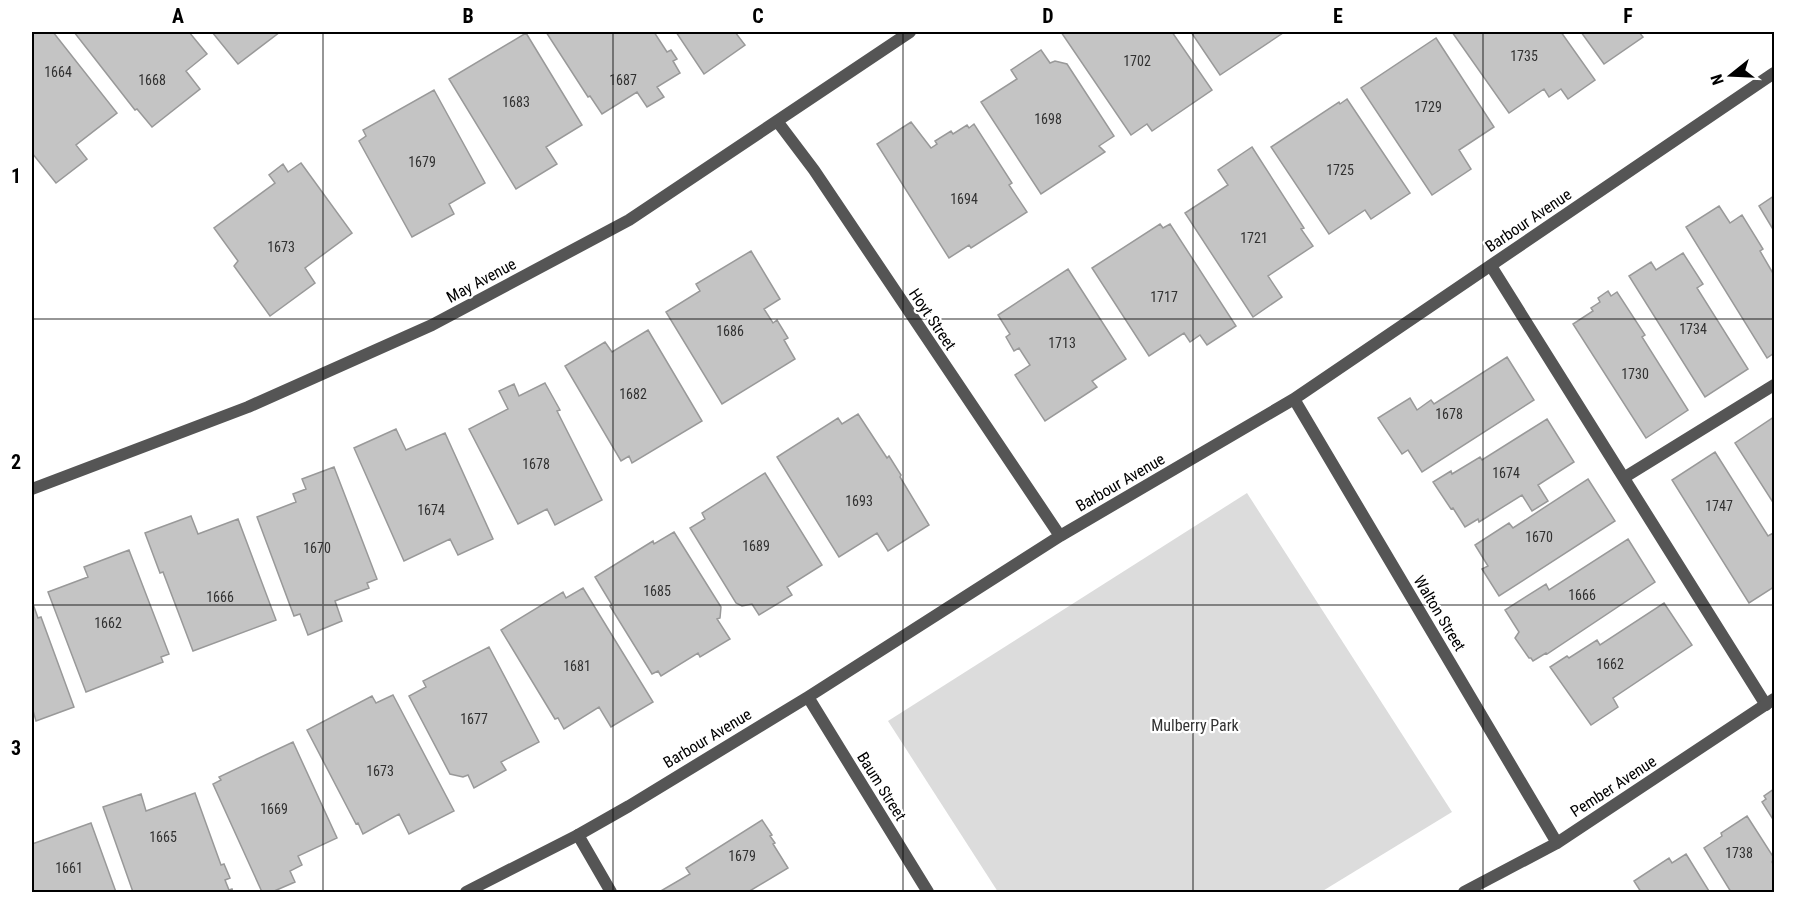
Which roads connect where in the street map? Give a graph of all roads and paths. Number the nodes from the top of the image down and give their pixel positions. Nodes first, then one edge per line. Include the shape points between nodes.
1 (910, 32) edge
2 (1774, 73) edge
3 (777, 121) junction
4 (1491, 266) junction
5 (1774, 385) edge
6 (1294, 399) junction
7 (1625, 477) junction
8 (32, 489) edge
9 (1060, 536) junction
10 (808, 697) junction
11 (1770, 702) edge
12 (578, 835) junction
13 (1557, 843) junction
14 (466, 892) edge
15 (611, 892) edge
16 (928, 892) edge
17 (1464, 892) edge

1 - 3 street, May Avenue
2 - 4 street, Barbour Avenue
3 - 8 street, May Avenue via 629,220 432,325 248,407
3 - 9 street, Hoyt Street
4 - 6 street, Barbour Avenue
4 - 7 street
5 - 7 street
6 - 9 street, Barbour Avenue
6 - 13 street, Walton Street
7 - 11 street
9 - 10 street, Barbour Avenue
10 - 12 street, Barbour Avenue
10 - 16 street, Baum Street
11 - 13 street, Pember Avenue
12 - 14 street, Barbour Avenue
12 - 15 street
13 - 17 street, Pember Avenue

